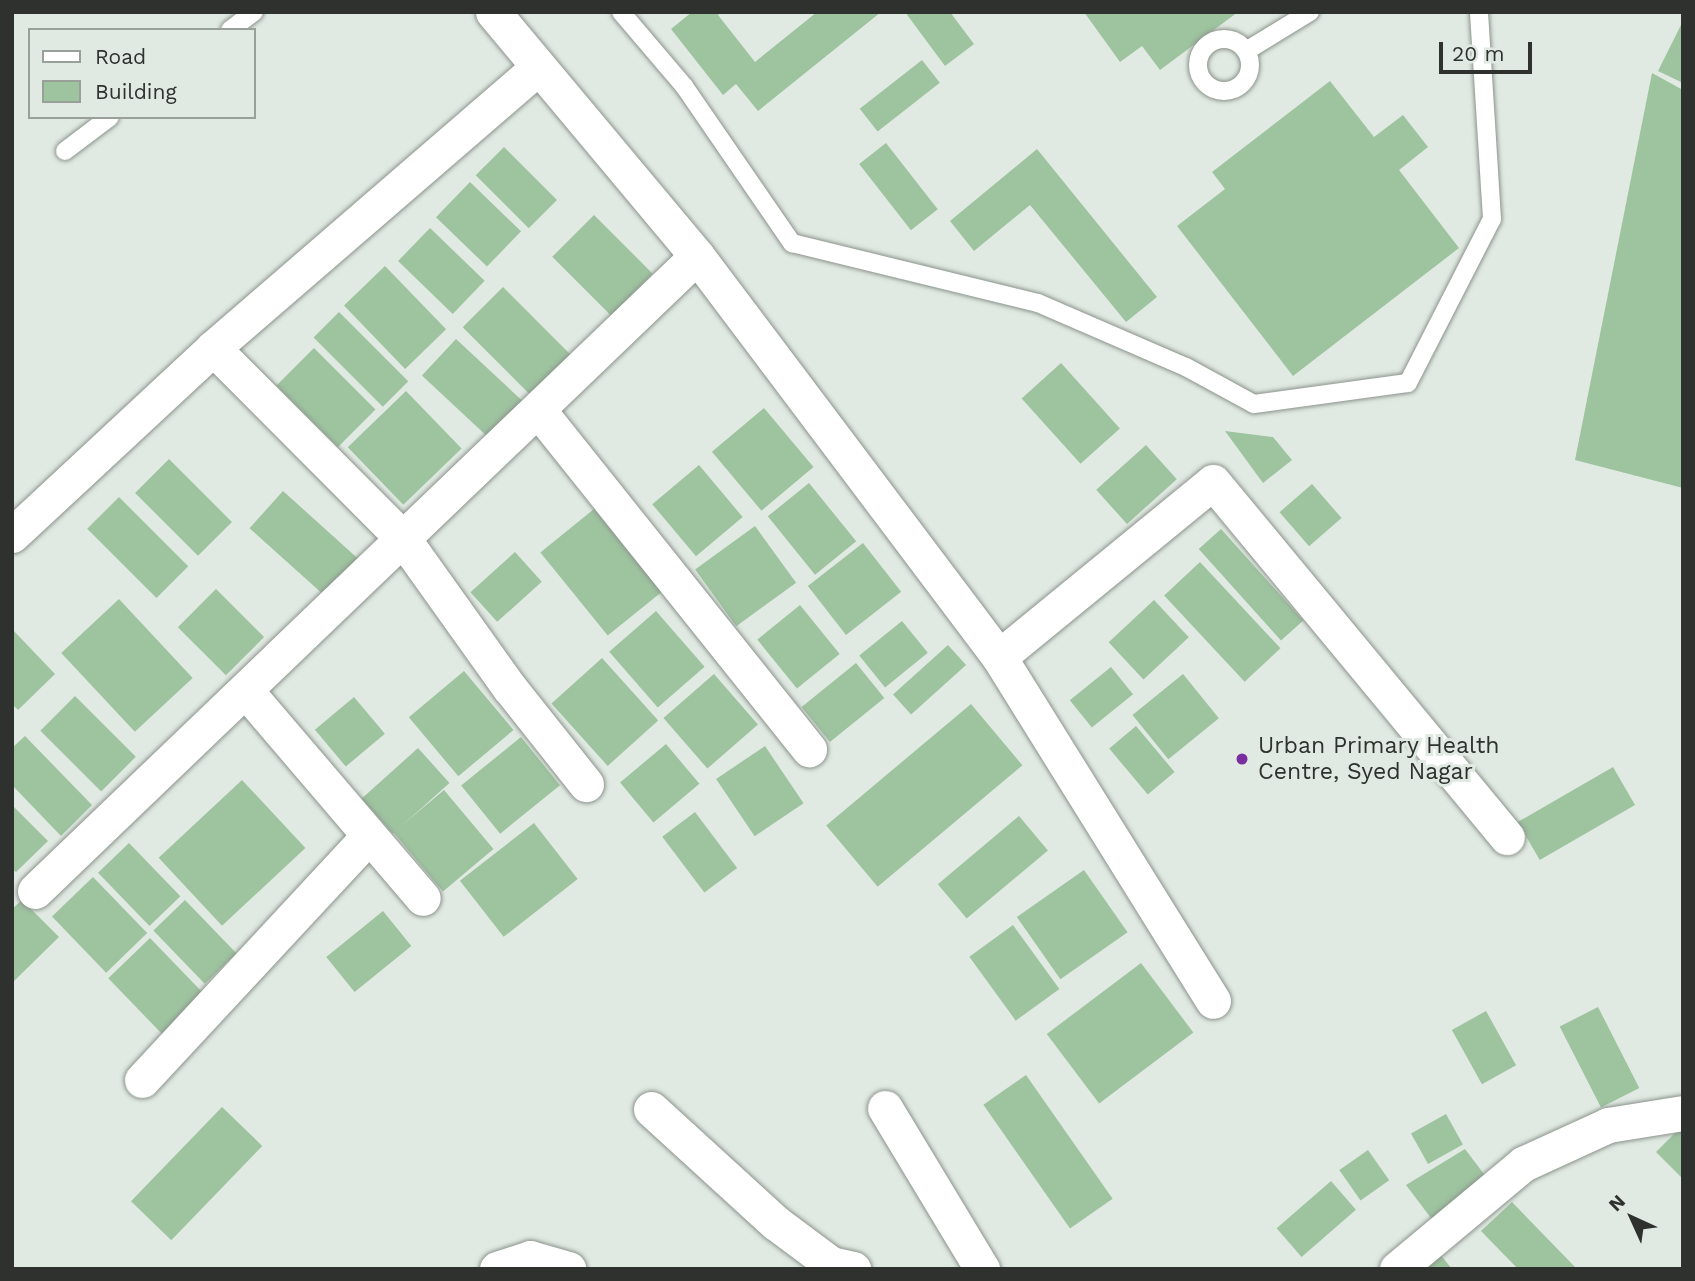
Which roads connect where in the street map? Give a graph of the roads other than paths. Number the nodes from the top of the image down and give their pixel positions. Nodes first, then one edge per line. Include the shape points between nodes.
1 (254, 12) edge
2 (493, 12) edge
3 (1310, 12) edge
4 (1479, 12) edge
5 (632, 16) edge
6 (233, 28) edge
7 (1246, 51) dead end
8 (536, 69) junction
9 (107, 119) edge
10 (65, 150) dead end
11 (696, 256) junction
12 (213, 348) junction
13 (539, 411) junction
14 (12, 535) edge
15 (404, 540) junction
16 (999, 657) junction
17 (246, 691) junction
18 (809, 749) dead end
19 (586, 784) dead end
20 (369, 836) junction
21 (1507, 837) dead end
22 (35, 891) dead end
23 (423, 898) dead end
24 (1213, 1001) dead end
25 (142, 1080) dead end
26 (885, 1108) dead end
27 (651, 1109) dead end
28 (1683, 1113) edge
29 (497, 1269) edge
30 (568, 1269) edge
31 (853, 1269) edge
32 (982, 1269) edge
33 (1397, 1269) edge

1 - 6 lane
2 - 8 street
3 - 7 lane
4 - 5 lane via 1492,219 1408,383 1254,404 1186,367 1038,303 792,243
8 - 11 street
8 - 12 street
9 - 10 lane
11 - 13 street
11 - 16 street
12 - 14 street
12 - 15 street
13 - 15 street
13 - 18 street
15 - 17 street
15 - 19 street via 509,687
16 - 21 street via 1213,482
16 - 24 street
17 - 20 street
17 - 22 street
20 - 23 street
20 - 25 street
26 - 32 street
27 - 31 street via 776,1223 831,1264
28 - 33 street via 1608,1125 1523,1164
29 - 30 street via 530,1258

